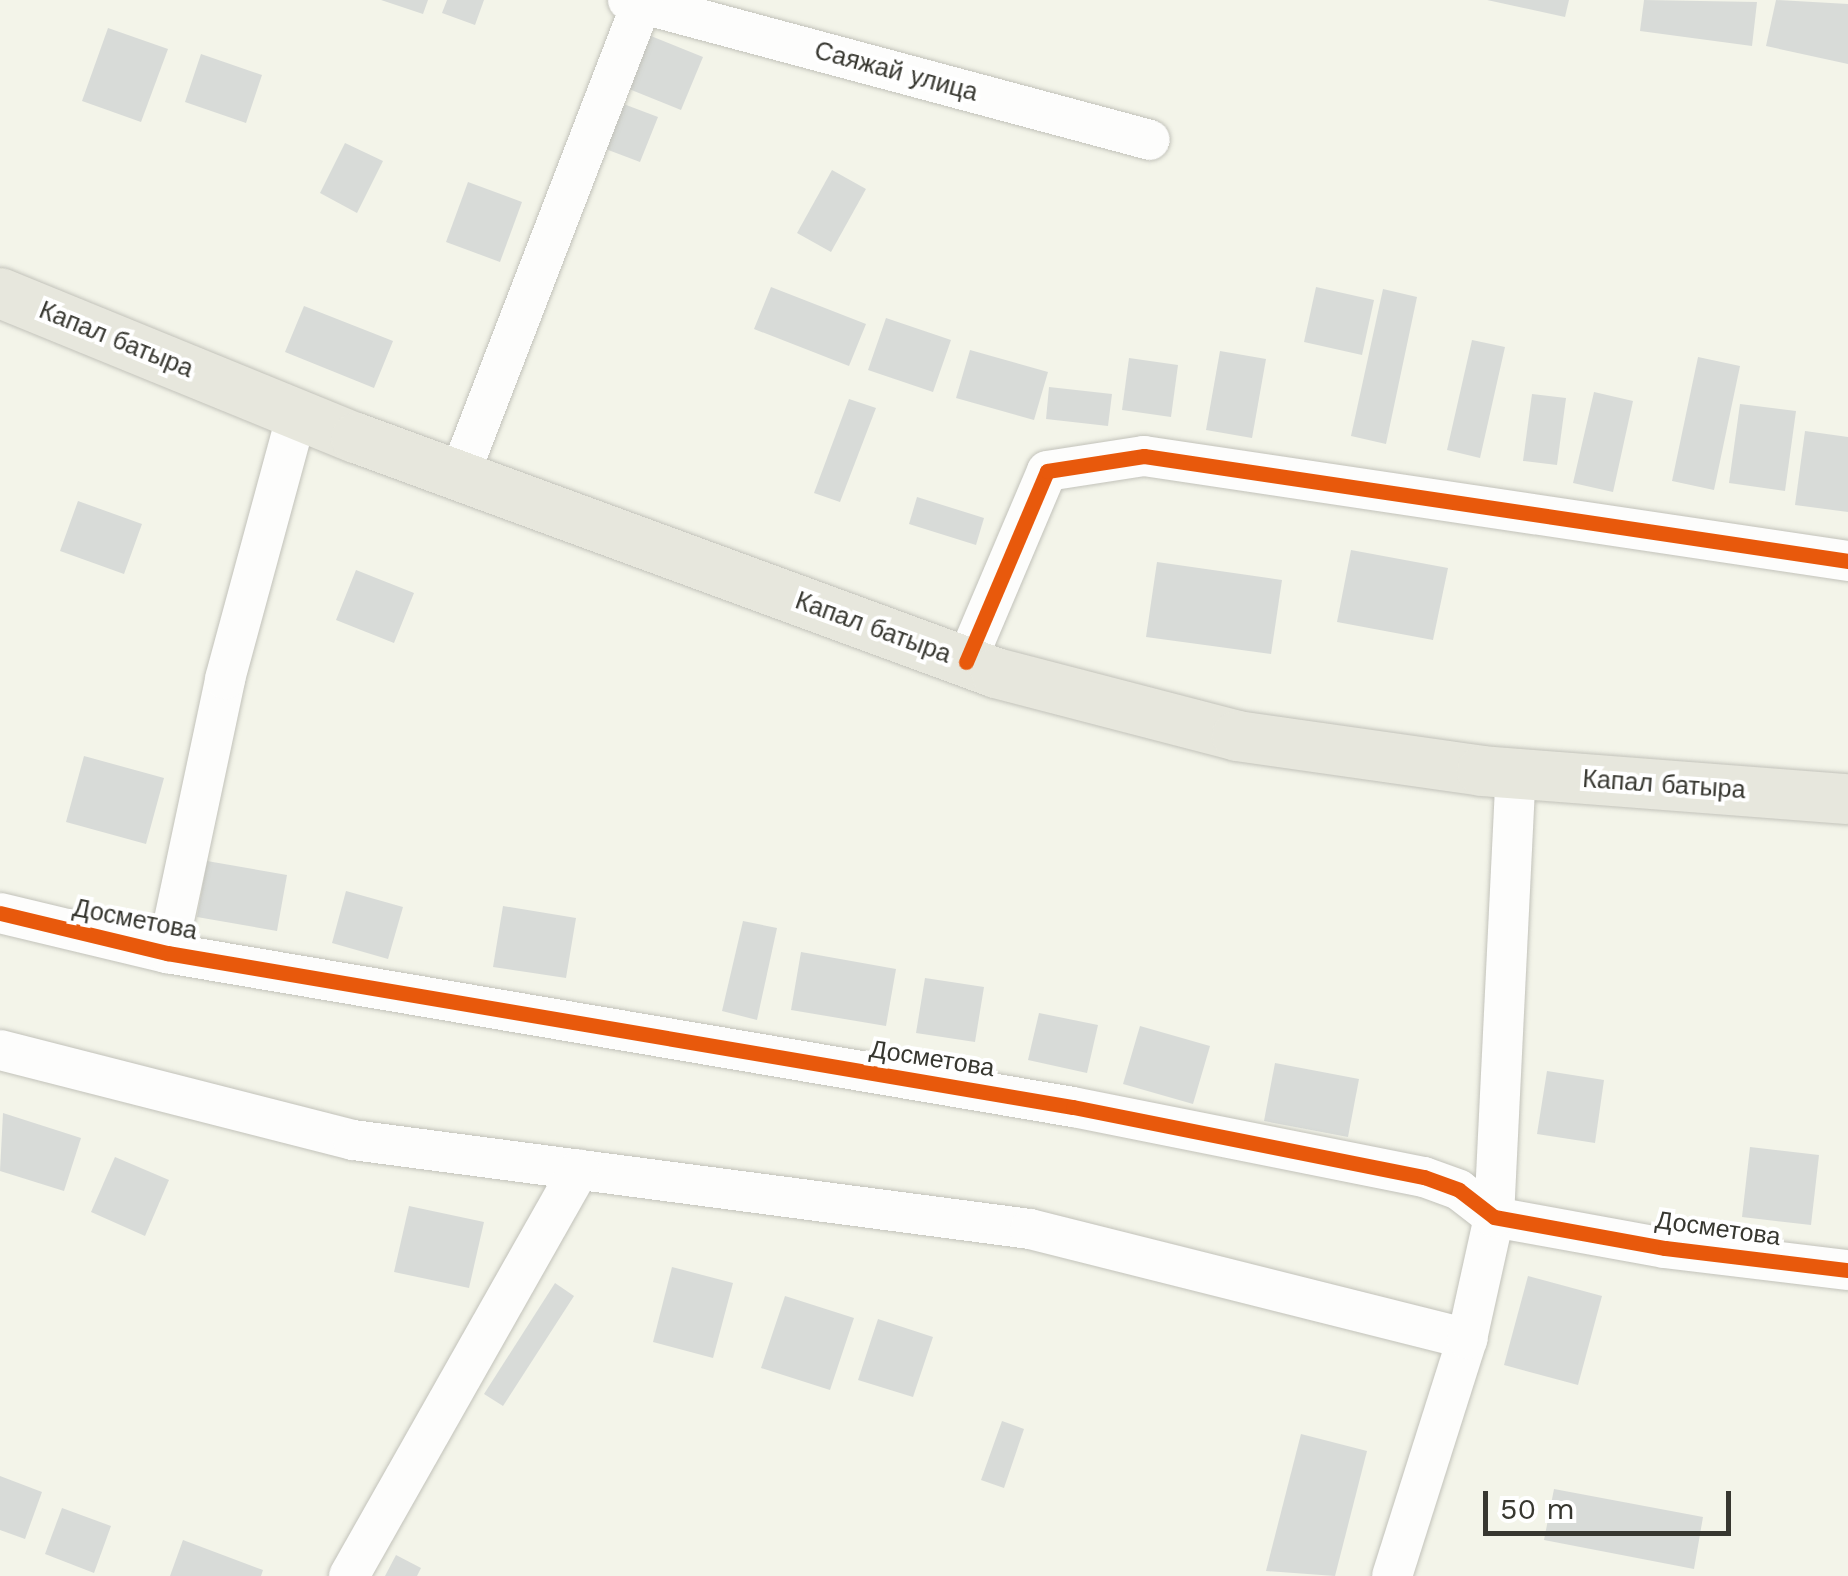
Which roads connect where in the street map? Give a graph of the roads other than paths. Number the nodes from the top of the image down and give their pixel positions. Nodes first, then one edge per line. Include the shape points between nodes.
1 (637, 2) edge
2 (1150, 140) dead end
3 (0, 293) edge
4 (297, 414) junction
5 (459, 476) junction
6 (1848, 561) edge
7 (966, 662) junction
8 (1516, 774) junction
9 (1848, 800) edge
10 (0, 913) edge
11 (167, 952) junction
12 (0, 1050) edge
13 (579, 1170) junction
14 (1494, 1217) junction
15 (1848, 1270) edge
16 (1466, 1339) junction
17 (349, 1576) edge
18 (1392, 1576) edge

1 - 2 street, Саяжай улица
1 - 5 street, Саяжай улица
3 - 4 main road, Капал батыра
4 - 5 main road, Капал батыра
4 - 11 street via 225,680
5 - 7 main road, Капал батыра
6 - 7 street via 1144,456 1046,471
7 - 8 main road, Капал батыра via 1237,736
8 - 9 main road, Капал батыра
8 - 14 street
10 - 11 street, Досметова
11 - 14 street, Досметова via 1112,1114 1424,1177 1459,1190
12 - 13 street via 353,1140
13 - 16 street via 1030,1229
13 - 17 street
14 - 15 street, Досметова via 1665,1248
14 - 16 street
16 - 18 street

